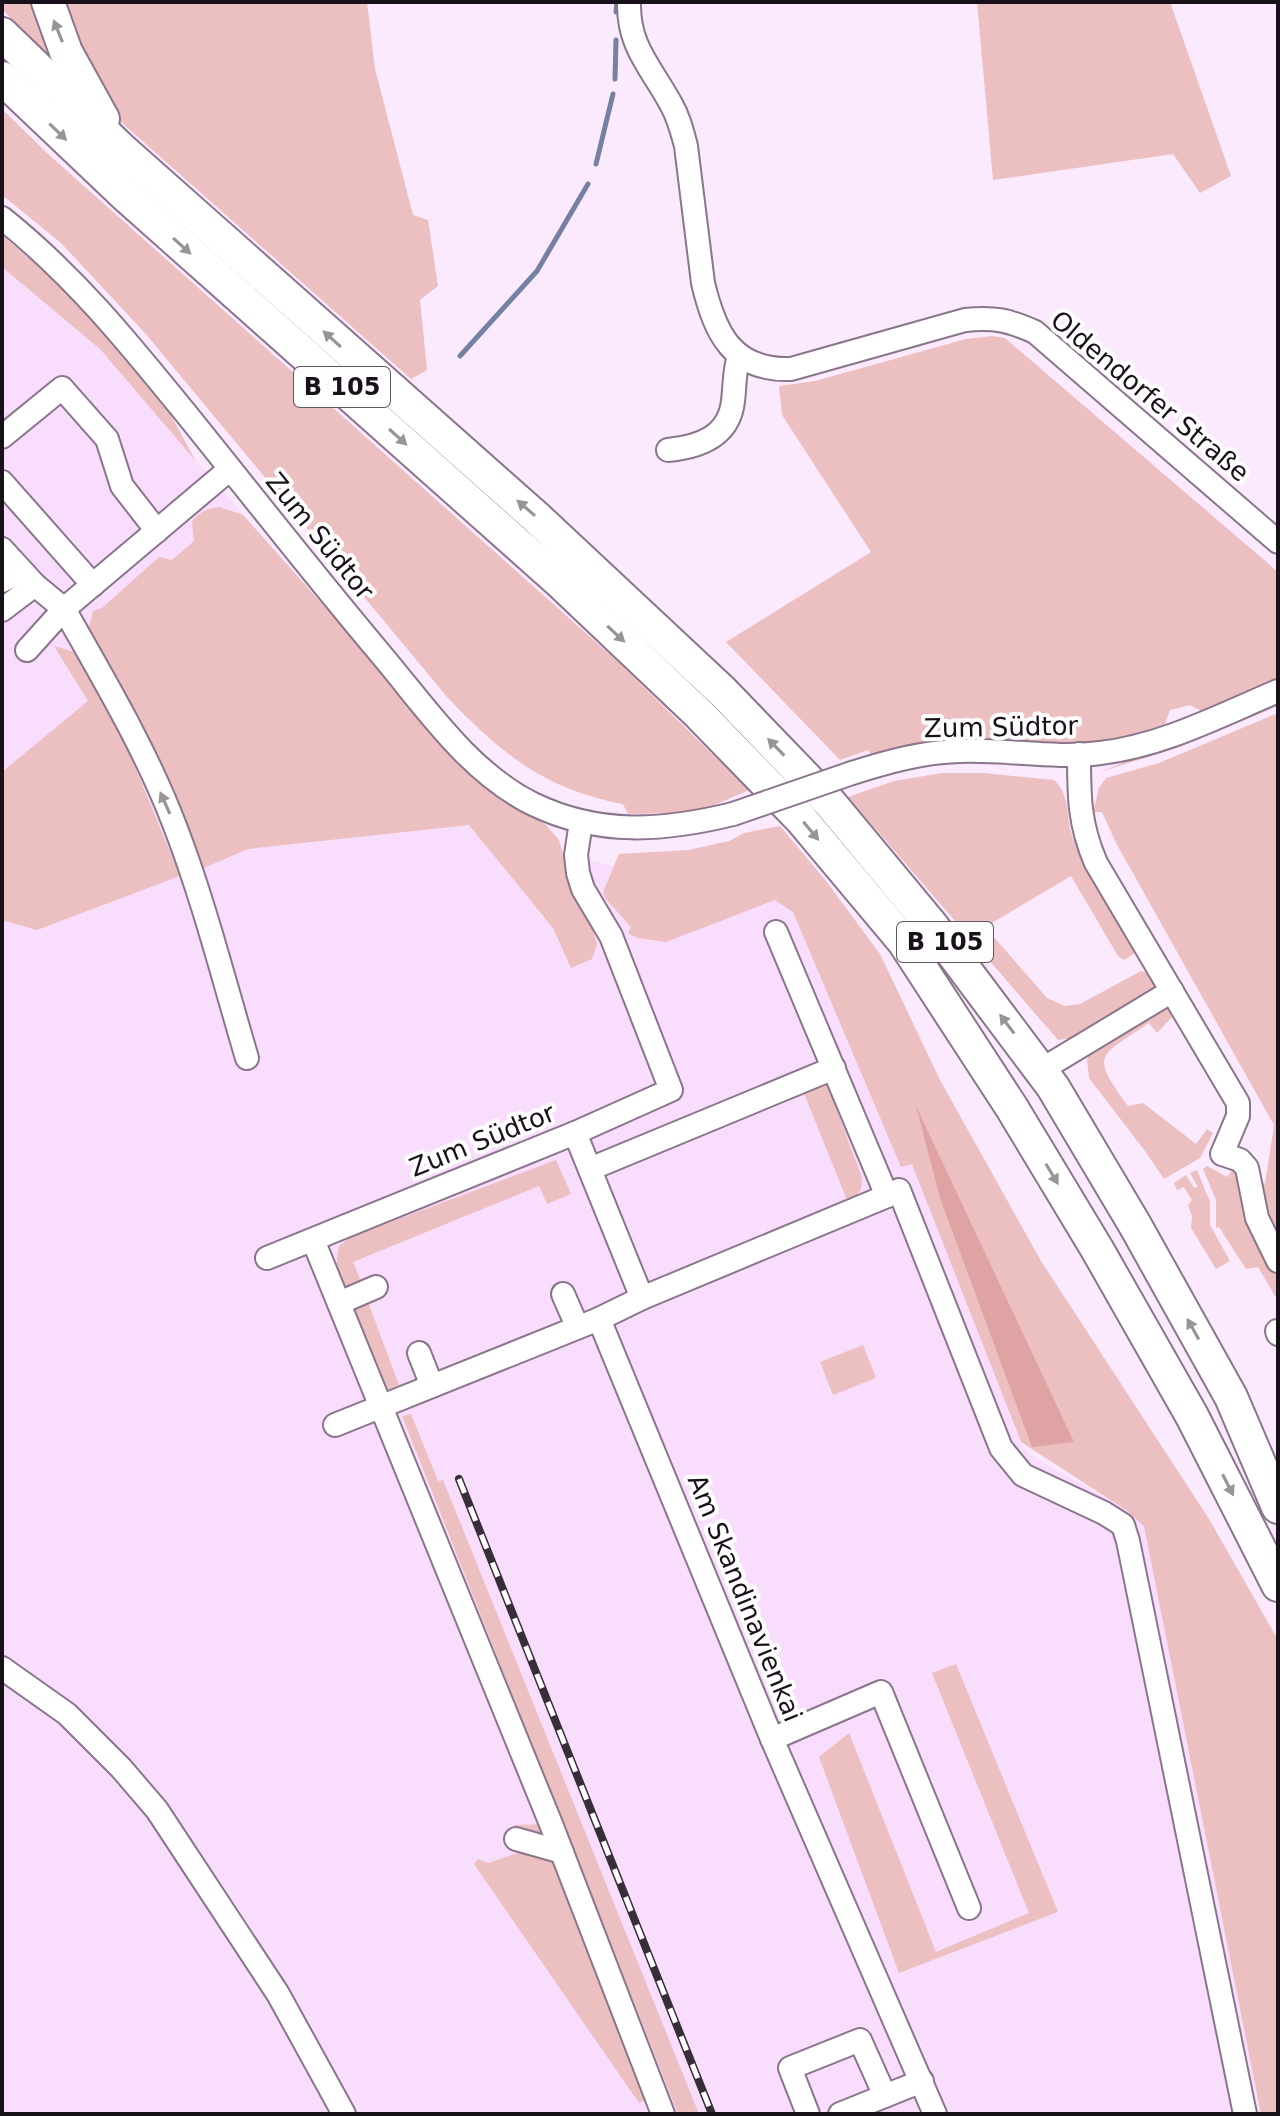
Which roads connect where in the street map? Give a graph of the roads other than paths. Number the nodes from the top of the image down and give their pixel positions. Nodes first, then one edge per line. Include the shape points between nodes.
1 (48, 2) edge
2 (629, 2) edge
3 (2, 34) edge
4 (2, 78) edge
5 (121, 149) junction
6 (2, 218) edge
7 (739, 356) junction
8 (2, 437) edge
9 (668, 450) dead end
10 (230, 469) junction
11 (2, 482) edge
12 (157, 531) junction
13 (1278, 542) edge
14 (2, 549) edge
15 (19, 579) edge
16 (93, 585) junction
17 (64, 609) junction
18 (2, 610) edge
19 (27, 650) dead end
20 (1278, 691) edge
21 (1079, 754) junction
22 (581, 822) junction
23 (776, 932) dead end
24 (1172, 991) junction
25 (247, 1058) dead end
26 (834, 1068) junction
27 (1041, 1070) junction
28 (575, 1133) junction
29 (590, 1169) junction
30 (887, 1196) junction
31 (313, 1240) junction
32 (267, 1258) dead end
33 (1278, 1261) edge
34 (376, 1287) dead end
35 (563, 1294) dead end
36 (642, 1298) junction
37 (339, 1303) junction
38 (599, 1319) junction
39 (577, 1326) junction
40 (419, 1353) dead end
41 (432, 1386) junction
42 (381, 1407) junction
43 (335, 1425) dead end
44 (1278, 1507) edge
45 (1278, 1585) edge
46 (2, 1668) edge
47 (772, 1739) junction
48 (516, 1839) dead end
49 (562, 1852) junction
50 (969, 1908) dead end
51 (922, 2081) junction
52 (885, 2096) junction
53 (344, 2114) edge
54 (663, 2114) edge
55 (808, 2114) edge
56 (840, 2114) edge
57 (935, 2114) edge
58 (1245, 2114) edge

5 -> 1 highway via 66,52
2 - 7 street via 637,48 681,125 708,304 727,344
3 - 5 highway, B 105
4 -> 45 highway, B 105 via 604,624 811,831 904,942 1012,1108 1192,1416
27 -> 5 highway, B 105 via 830,803 723,692 537,518
6 - 10 street, Zum Südtor via 106,315
7 - 9 street via 733,405 725,424 712,439
7 - 13 street, Oldendorfer Straße via 770,370 791,369 965,320 1008,320 1035,332
8 - 12 street via 62,388 107,439 122,486
10 - 12 street, Zum Südtor
10 - 22 street, Zum Südtor via 459,746 513,792
11 - 16 street
12 - 16 street, Zum Südtor
14 - 15 street
15 - 17 street
15 - 18 street
16 - 17 street, Zum Südtor
17 - 19 street, Zum Südtor
25 -> 17 street via 174,823 137,742
20 - 21 street, Zum Südtor via 1138,746
21 - 22 street, Zum Südtor, bridge via 949,751 889,762 692,824 657,829
21 - 24 street via 1084,834 1148,958
22 - 28 street, Zum Südtor via 576,855 580,881 611,936 671,1090
23 - 26 street
24 - 27 street
24 - 33 street via 1238,1103 1222,1154 1247,1168 1257,1218
26 - 29 street
26 - 30 street
44 -> 27 highway, B 105 via 1231,1397
28 - 29 street
28 - 31 street, Zum Südtor
29 - 36 street
30 - 36 street
30 - 58 street via 899,1190 1001,1448 1023,1475 1123,1525
31 - 32 street, Zum Südtor
31 - 37 street
34 - 37 street
35 - 39 street
36 - 38 street
37 - 42 street
38 - 39 street
38 - 47 street, Am Skandinavienkai
39 - 41 street
40 - 41 street
41 - 42 street
42 - 43 street
42 - 49 street
46 - 53 street via 67,1714 157,1810 278,1994
47 - 50 street via 881,1692
47 - 51 street, Am Skandinavienkai
48 - 49 street
49 - 54 street
51 - 52 street
51 - 57 street, Am Skandinavienkai
52 - 55 street via 860,2040 790,2068
52 - 56 street

